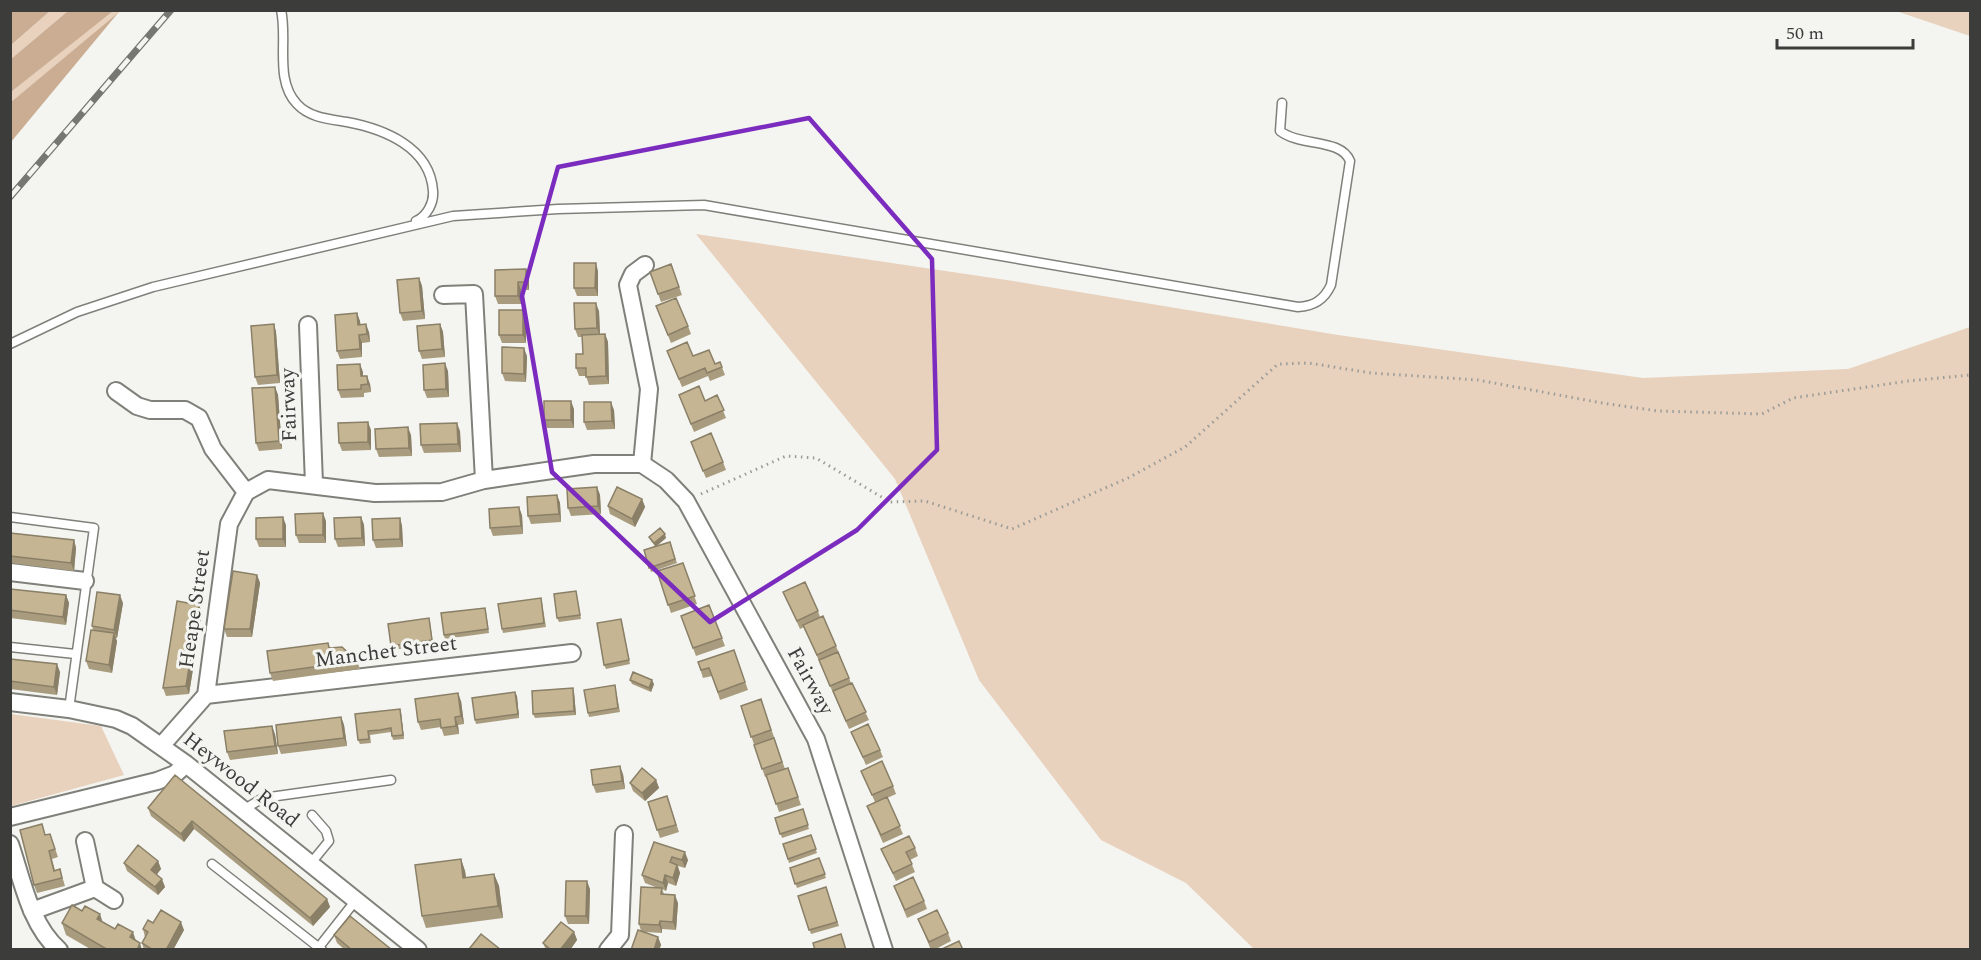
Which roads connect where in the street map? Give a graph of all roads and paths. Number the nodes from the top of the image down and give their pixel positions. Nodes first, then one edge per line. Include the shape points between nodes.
1 (281, 10) edge
2 (1282, 103) dead end
3 (405, 226) junction
4 (645, 265) dead end
5 (443, 295) dead end
6 (308, 325) dead end
7 (10, 344) edge
8 (1971, 375) edge
9 (116, 391) dead end
10 (642, 464) junction
11 (484, 480) junction
12 (314, 484) junction
13 (246, 492) junction
14 (686, 501) junction
15 (10, 517) edge
16 (10, 572) edge
17 (85, 581) junction
18 (10, 647) edge
19 (572, 653) dead end
20 (75, 654) junction
21 (206, 695) junction
22 (10, 702) edge
23 (69, 709) junction
24 (162, 746) junction
25 (186, 764) junction
26 (391, 780) dead end
27 (243, 810) junction
28 (312, 815) dead end
29 (10, 817) edge
30 (624, 834) dead end
31 (85, 841) dead end
32 (10, 844) edge
33 (311, 863) junction
34 (212, 864) dead end
35 (94, 888) junction
36 (114, 900) dead end
37 (356, 900) junction
38 (32, 911) junction
39 (321, 948) edge
40 (59, 950) edge
41 (418, 950) edge
42 (608, 950) edge
43 (884, 950) edge

1 - 3 lane via 285,72 295,102 316,116 373,128 407,144 427,169 432,203 422,219
2 - 3 lane via 1280,131 1299,142 1338,147 1348,154 1350,161 1331,285 1321,299 1309,306 1115,277 704,205 558,208 453,216
3 - 7 lane via 153,287 77,312
4 - 10 street via 633,274 628,285 649,389
5 - 11 street via 474,294
6 - 12 street, Fairway
8 - 14 path via 1793,398 1762,414 1658,411 1478,380 1371,373 1309,363 1278,364 1185,447 1128,478 1012,529 925,501 890,502 816,458 786,456
9 - 13 street via 143,408 185,410 199,418 213,449
10 - 11 street via 594,464
10 - 14 street, Fairway via 666,480
11 - 12 street via 442,492 375,492
12 - 13 street via 268,480
13 - 21 street, Heape Street via 229,524
14 - 43 street, Fairway via 816,739
15 - 17 lane via 94,528
16 - 17 street
17 - 20 lane
18 - 20 lane
19 - 21 street, Manchet Street
20 - 23 lane
21 - 24 street, Heape Street
22 - 23 street, Heywood Road
23 - 24 street, Heywood Road via 116,719
24 - 25 street, Heywood Road
25 - 27 street, Heywood Road
25 - 29 street via 175,774 157,781
26 - 27 lane via 263,798
27 - 33 street, Heywood Road
28 - 33 lane via 326,831 328,841
30 - 42 street via 620,935
31 - 35 street
32 - 38 street
33 - 37 street, Heywood Road
34 - 39 lane
35 - 36 street
35 - 38 street
37 - 39 lane
37 - 41 street, Heywood Road
38 - 40 street

